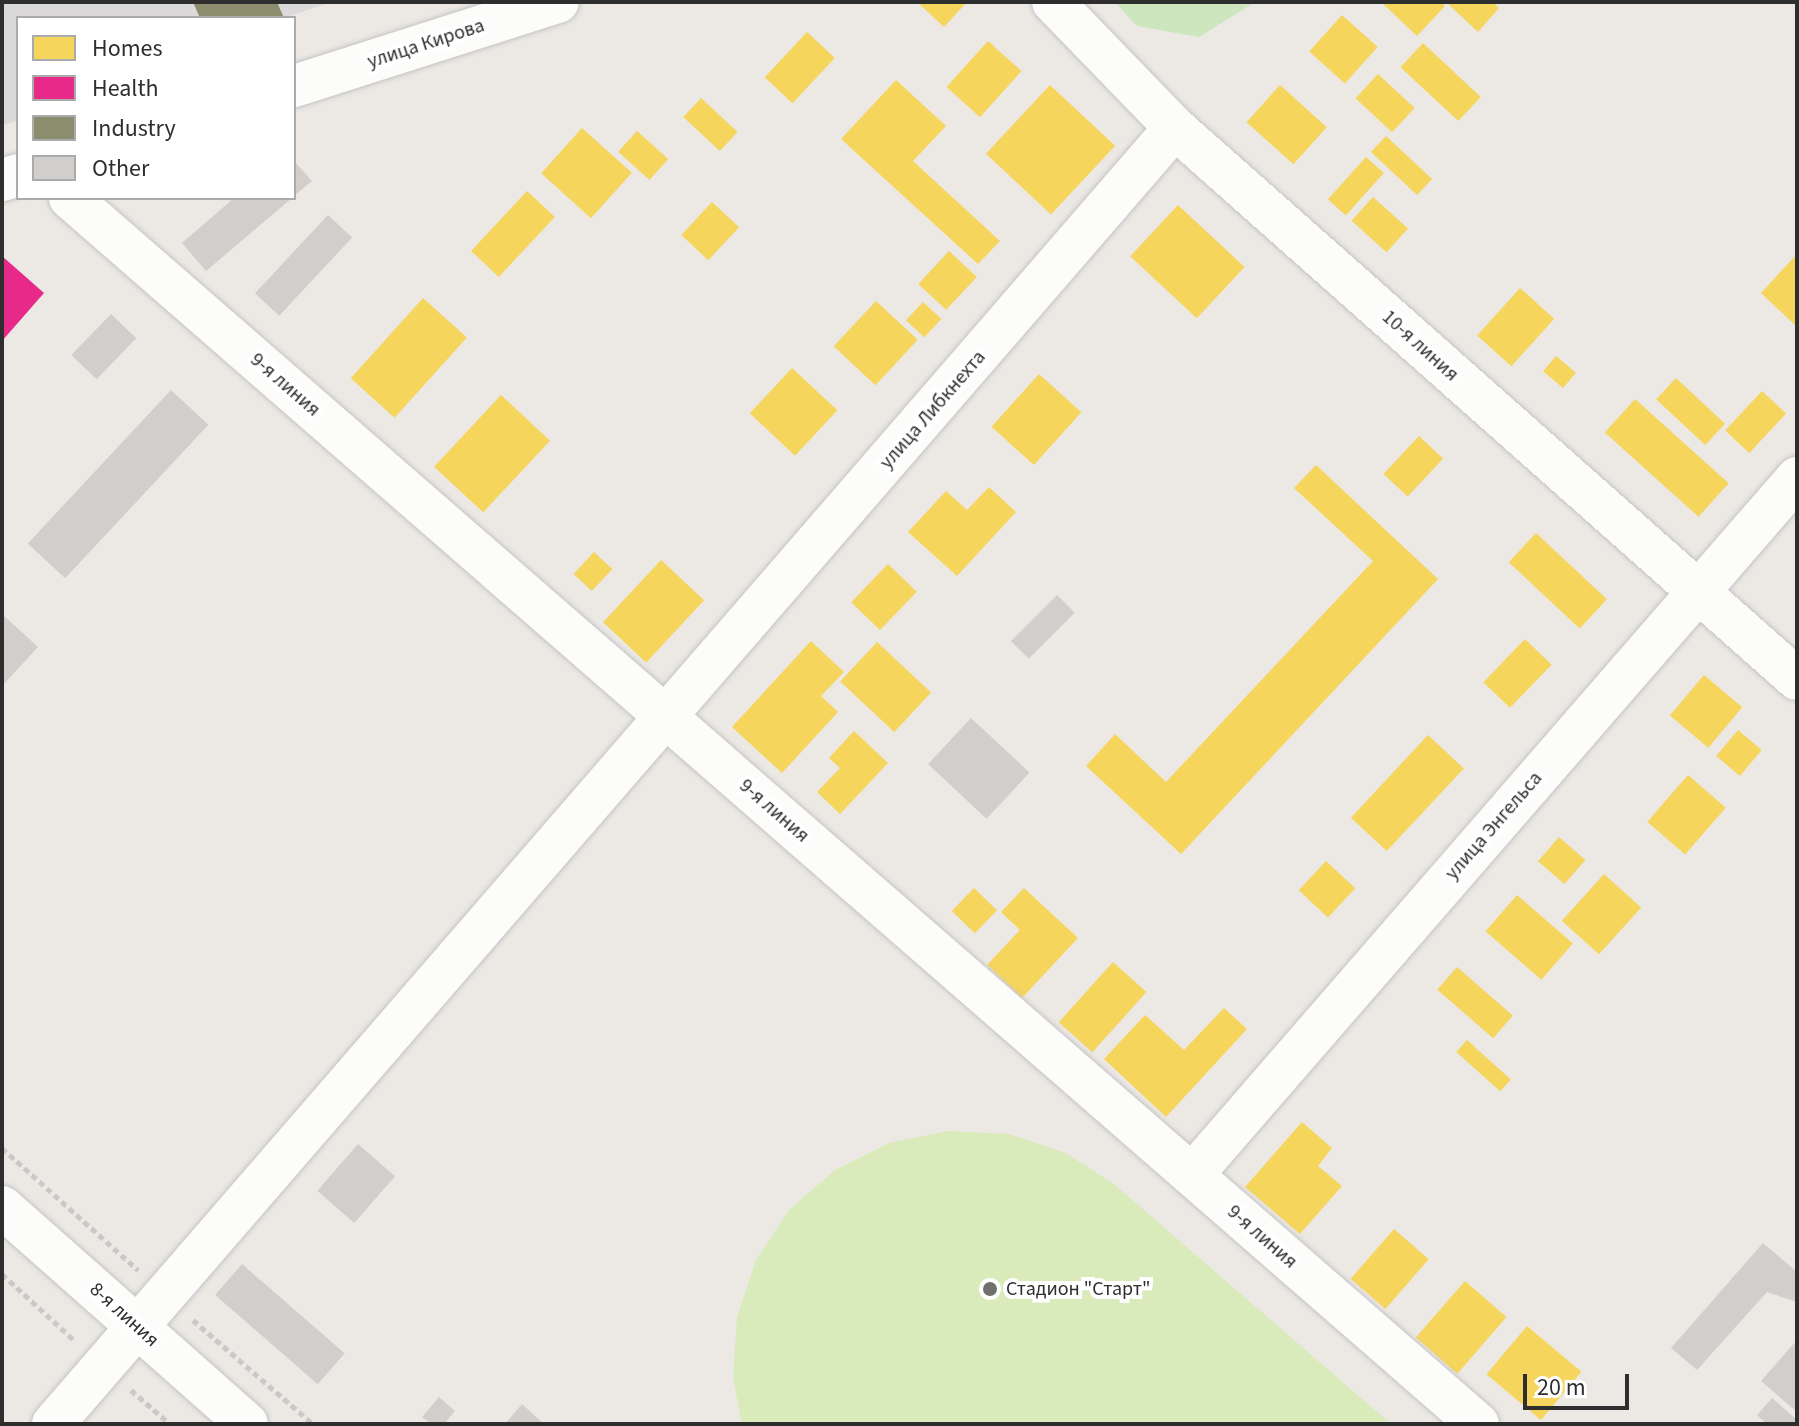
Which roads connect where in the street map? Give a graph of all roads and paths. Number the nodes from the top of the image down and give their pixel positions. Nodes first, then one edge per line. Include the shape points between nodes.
1 (558, 2) edge
2 (1053, 2) edge
3 (296, 85) edge
4 (1175, 128) junction
5 (72, 200) edge
6 (1797, 478) edge
7 (1698, 592) junction
8 (1797, 679) edge
9 (679, 704) junction
10 (1192, 1175) junction
11 (2, 1207) edge
12 (137, 1327) junction
13 (53, 1424) edge
14 (247, 1424) edge
15 (1478, 1424) edge

1 - 3 street, улица Кирова
2 - 4 street, 10-я линия
4 - 7 street, 10-я линия
4 - 9 street, улица Либкнехта
5 - 9 street, 9-я линия
6 - 7 street, улица Энгельса
7 - 8 street, 10-я линия
7 - 10 street, улица Энгельса
9 - 10 street, 9-я линия
9 - 12 street, улица Либкнехта
10 - 15 street, 9-я линия
11 - 12 street, 8-я линия
12 - 13 street
12 - 14 street, 8-я линия

